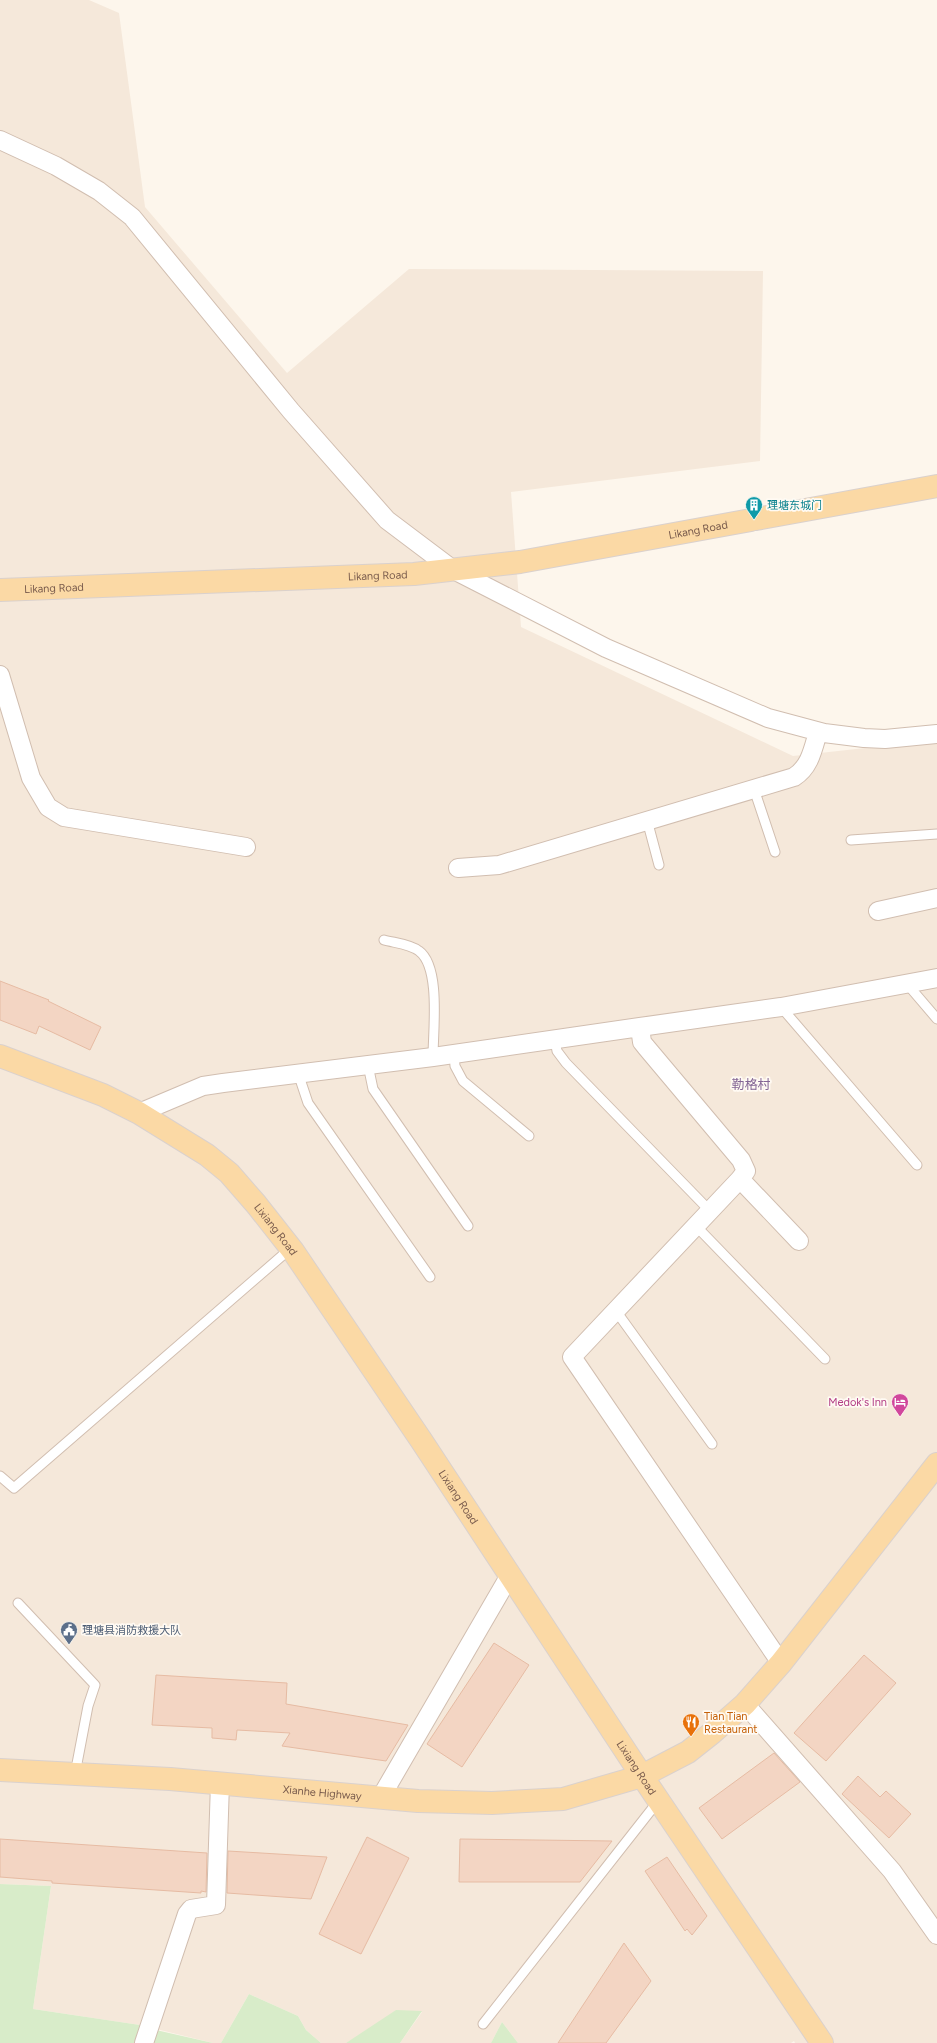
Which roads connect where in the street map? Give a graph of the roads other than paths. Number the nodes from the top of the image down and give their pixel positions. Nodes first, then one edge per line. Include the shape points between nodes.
1 (0, 140) edge
2 (937, 486) edge
3 (452, 569) junction
4 (0, 590) edge
5 (0, 675) edge
6 (818, 732) junction
7 (937, 734) edge
8 (754, 789) junction
9 (647, 820) junction
10 (937, 834) edge
11 (851, 840) dead end
12 (246, 847) dead end
13 (775, 852) dead end
14 (659, 866) dead end
15 (458, 868) dead end
16 (937, 898) edge
17 (878, 911) dead end
18 (384, 940) dead end
19 (937, 978) edge
20 (908, 985) junction
21 (781, 1006) junction
22 (937, 1019) edge
23 (640, 1027) junction
24 (555, 1040) junction
25 (454, 1054) junction
26 (0, 1056) edge
27 (433, 1057) junction
28 (368, 1065) junction
29 (298, 1073) junction
30 (139, 1113) junction
31 (530, 1136) dead end
32 (917, 1165) dead end
33 (740, 1180) junction
34 (710, 1211) junction
35 (468, 1226) dead end
36 (696, 1226) junction
37 (799, 1241) dead end
38 (291, 1248) junction
39 (430, 1277) dead end
40 (616, 1311) junction
41 (825, 1359) dead end
42 (712, 1444) dead end
43 (937, 1464) edge
44 (0, 1476) edge
45 (510, 1575) junction
46 (18, 1604) dead end
47 (781, 1663) junction
48 (745, 1704) junction
49 (0, 1770) edge
50 (75, 1774) junction
51 (642, 1776) junction
52 (220, 1783) junction
53 (381, 1797) junction
54 (659, 1800) junction
55 (937, 1935) edge
56 (483, 2024) dead end
57 (144, 2043) edge
58 (822, 2043) edge

1 - 3 street via 62,169 98,191 132,217 271,387 387,520
2 - 3 main road, Likang Road via 520,562
3 - 4 main road, Likang Road via 376,577
3 - 6 street via 592,642 683,683 768,718
5 - 12 street via 31,778 48,807 64,817
6 - 7 street via 885,739
6 - 8 street via 802,772 794,777
8 - 9 street
8 - 13 lane
9 - 14 lane
9 - 15 street via 498,865
10 - 11 lane
16 - 17 street
18 - 27 lane via 418,950 430,965 434,983
19 - 20 street
20 - 21 street
20 - 22 lane
21 - 23 street
21 - 32 lane
23 - 24 street
23 - 33 street via 642,1042 744,1163 746,1171
24 - 25 street
24 - 34 lane via 557,1051 566,1063
25 - 27 street
25 - 31 lane via 455,1066 462,1081
26 - 30 main road, Lixiang Road via 96,1092
27 - 28 street
28 - 29 street
28 - 35 lane via 373,1089
29 - 30 street via 203,1086
29 - 39 lane via 308,1103
30 - 38 main road, Lixiang Road via 181,1138 229,1173
33 - 34 street
33 - 37 street
34 - 36 street
36 - 40 street
36 - 41 lane
38 - 44 lane via 14,1488
38 - 45 main road, Lixiang Road
40 - 42 lane
40 - 47 street via 572,1357
43 - 47 main road, Xianhe Highway
45 - 51 main road, Lixiang Road
45 - 53 street
46 - 50 lane via 95,1685 88,1706
47 - 48 main road, Xianhe Highway
48 - 51 main road, Xianhe Highway via 688,1752
48 - 55 street via 892,1871
49 - 50 main road, Xianhe Highway
50 - 52 main road, Xianhe Highway
51 - 53 main road, Xianhe Highway via 563,1799 492,1803
51 - 54 main road, Lixiang Road
52 - 53 main road, Xianhe Highway
52 - 57 street via 216,1905 191,1909 187,1914
54 - 56 lane
54 - 58 main road, Lixiang Road

